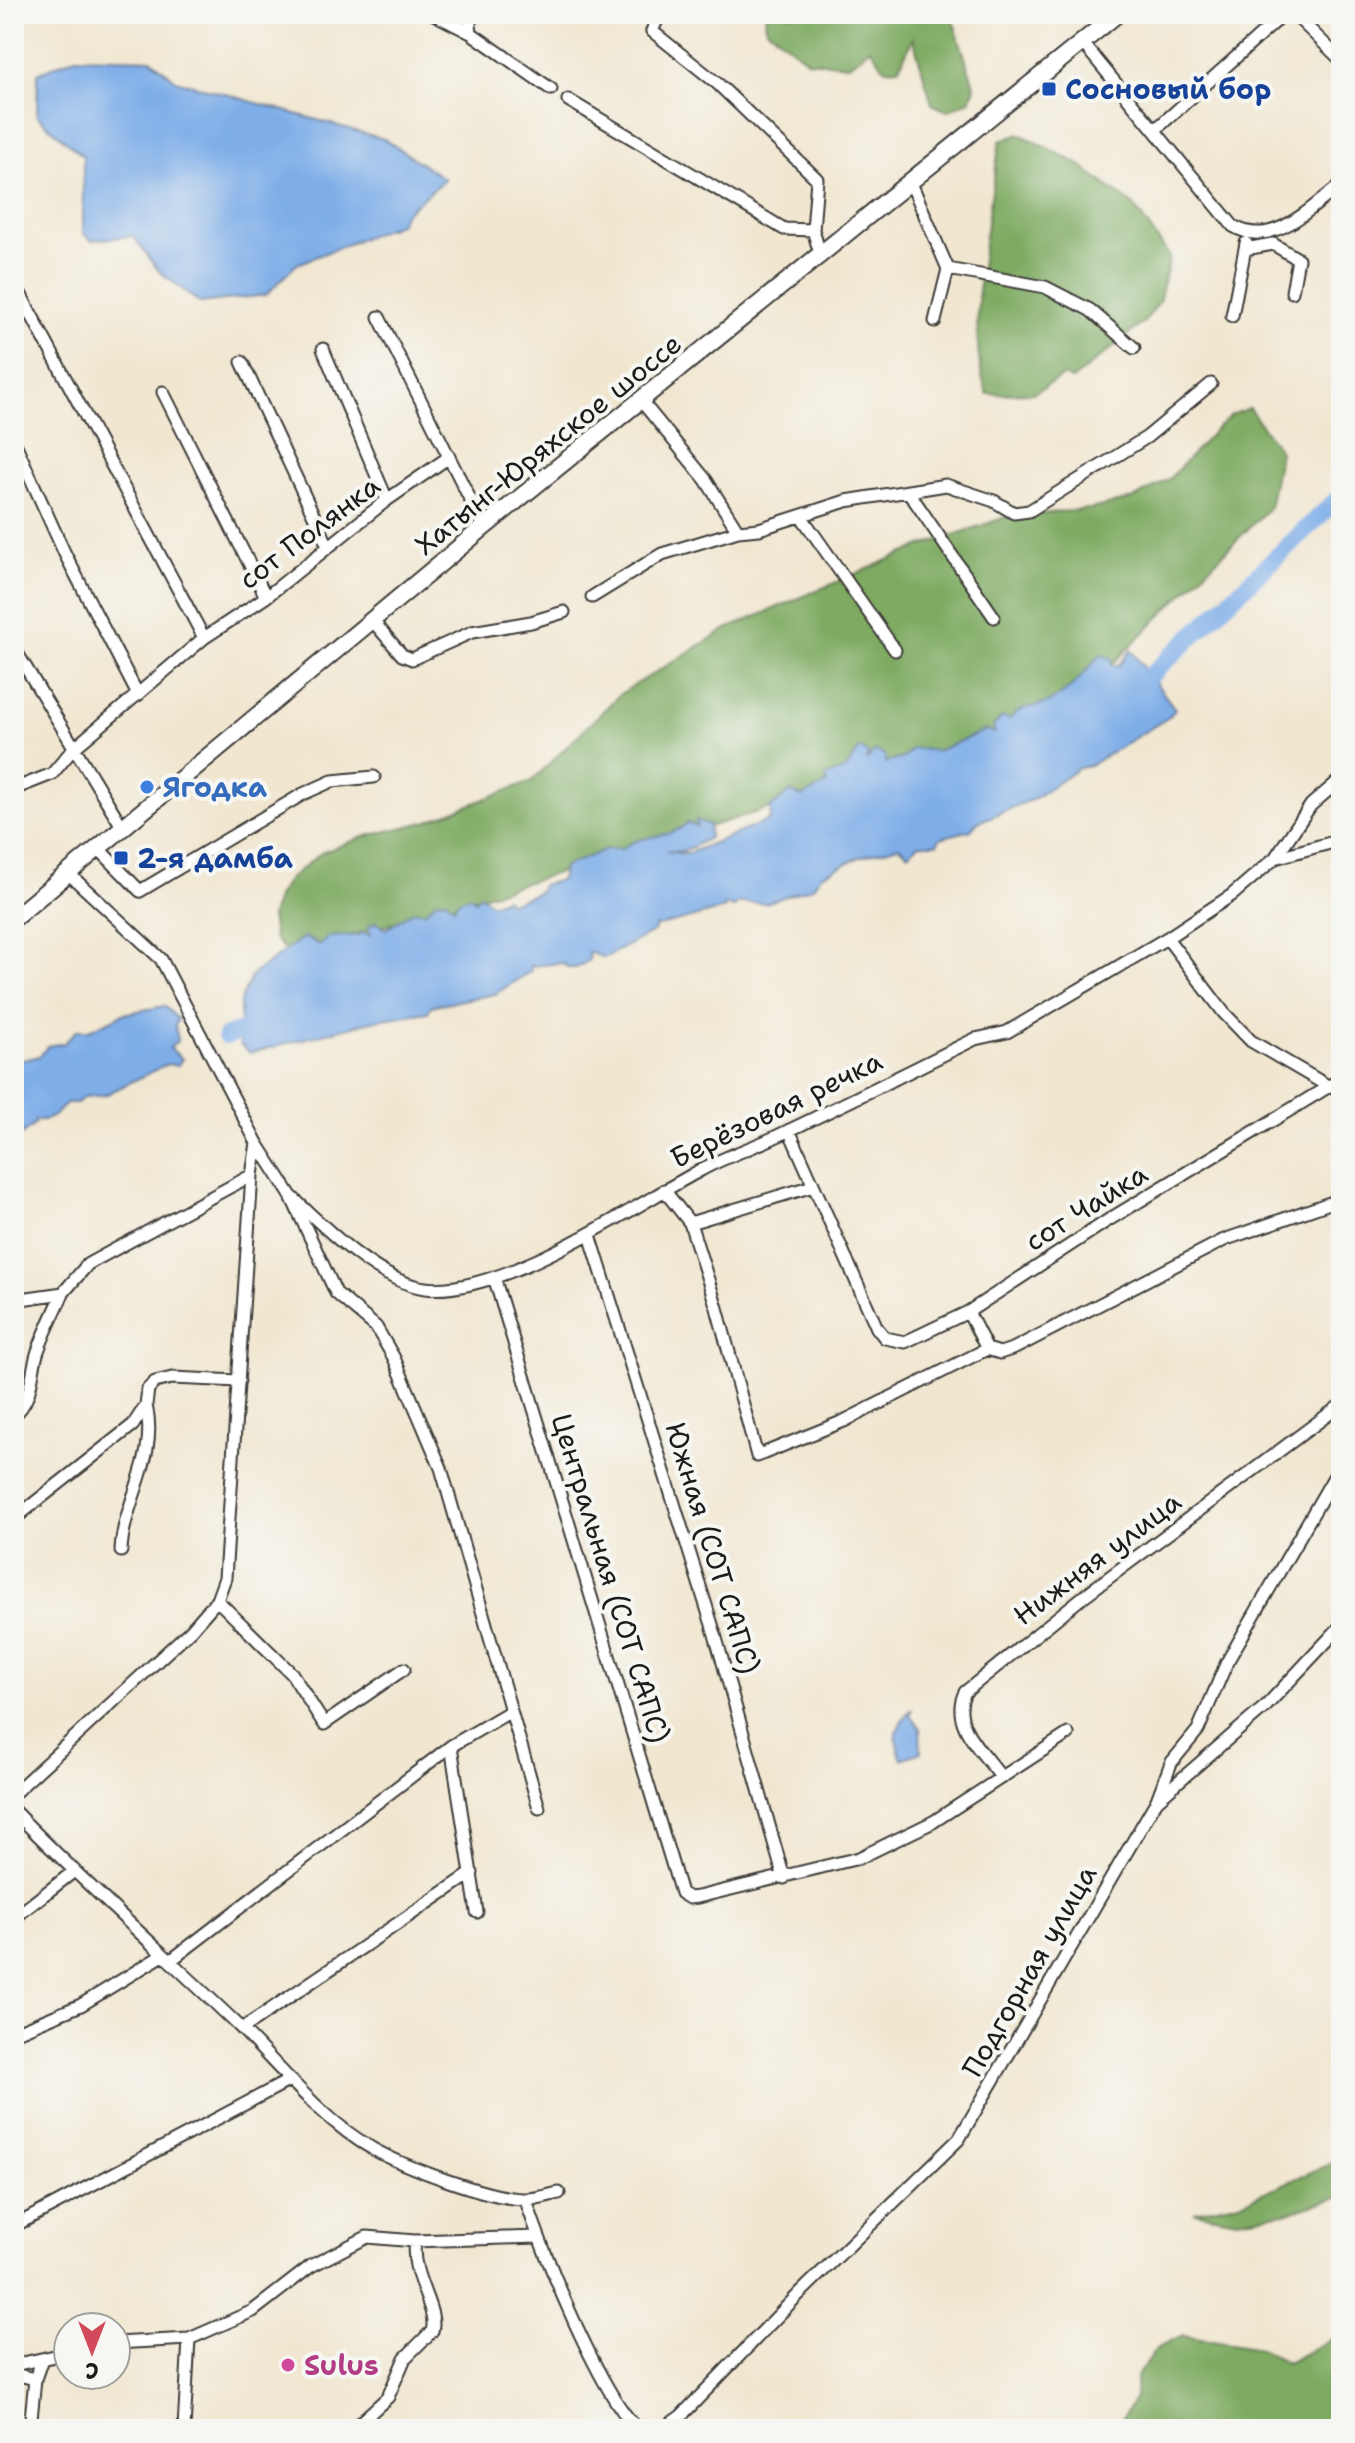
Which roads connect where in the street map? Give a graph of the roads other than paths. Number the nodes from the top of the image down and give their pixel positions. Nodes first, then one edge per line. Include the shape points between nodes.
1 (434, 14) edge
2 (469, 14) edge
3 (660, 14) edge
4 (1117, 14) edge
5 (1284, 14) edge
6 (1294, 14) edge
7 (1098, 21) edge
8 (471, 33) junction
9 (1082, 42) junction
10 (1341, 60) edge
11 (551, 89) dead end
12 (568, 100) dead end
13 (1155, 130) junction
14 (911, 183) junction
15 (1341, 185) edge
16 (813, 230) junction
17 (1248, 235) junction
18 (1245, 249) junction
19 (821, 257) junction
20 (948, 269) junction
21 (14, 282) edge
22 (1292, 292) dead end
23 (1232, 316) dead end
24 (379, 317) dead end
25 (935, 321) dead end
26 (1134, 348) dead end
27 (323, 349) dead end
28 (242, 362) dead end
29 (1211, 384) dead end
30 (163, 392) dead end
31 (642, 402) junction
32 (14, 441) edge
33 (449, 457) junction
34 (908, 491) junction
35 (387, 500) junction
36 (801, 516) junction
37 (484, 527) junction
38 (738, 531) junction
39 (328, 546) junction
40 (266, 597) junction
41 (592, 597) dead end
42 (564, 612) dead end
43 (994, 617) dead end
44 (372, 620) junction
45 (204, 638) junction
46 (14, 648) edge
47 (895, 650) dead end
48 (138, 695) junction
49 (73, 749) junction
50 (374, 777) dead end
51 (1341, 779) edge
52 (14, 789) edge
53 (123, 828) junction
54 (1341, 840) edge
55 (99, 849) junction
56 (1275, 858) junction
57 (69, 874) junction
58 (14, 918) edge
59 (1167, 938) junction
60 (1341, 1079) edge
61 (1328, 1086) junction
62 (789, 1130) junction
63 (257, 1143) junction
64 (252, 1175) junction
65 (813, 1186) junction
66 (664, 1190) junction
67 (291, 1196) junction
68 (1341, 1199) edge
69 (690, 1223) junction
70 (590, 1235) junction
71 (494, 1277) junction
72 (63, 1293) junction
73 (14, 1300) edge
74 (968, 1312) junction
75 (987, 1349) junction
76 (239, 1381) junction
77 (146, 1405) junction
78 (1341, 1405) edge
79 (14, 1415) edge
80 (1341, 1465) edge
81 (14, 1519) edge
82 (121, 1551) dead end
83 (217, 1600) junction
84 (1341, 1626) edge
85 (404, 1669) dead end
86 (511, 1711) junction
87 (1068, 1734) dead end
88 (451, 1746) junction
89 (1001, 1777) junction
90 (14, 1793) edge
91 (1157, 1800) junction
92 (539, 1808) dead end
93 (14, 1811) edge
94 (73, 1872) junction
95 (472, 1873) junction
96 (784, 1878) junction
97 (477, 1912) dead end
98 (14, 1918) edge
99 (167, 1958) junction
100 (242, 2029) junction
101 (14, 2033) edge
102 (288, 2081) junction
103 (559, 2193) dead end
104 (526, 2200) junction
105 (14, 2226) edge
106 (538, 2237) junction
107 (415, 2241) junction
108 (132, 2339) edge
109 (189, 2339) junction
110 (52, 2357) edge
111 (42, 2359) junction
112 (14, 2365) edge
113 (14, 2374) edge
114 (35, 2379) junction
115 (30, 2429) edge
116 (184, 2429) edge
117 (353, 2429) edge
118 (639, 2429) edge
119 (663, 2429) edge

1 - 8 street
2 - 8 street
3 - 16 street via 652,31 718,84 817,179
4 - 7 main road, Хатынг-Юряхское шоссе
5 - 13 street
6 - 10 street
7 - 9 main road, Хатынг-Юряхское шоссе
8 - 11 street
9 - 13 street
9 - 14 main road, Хатынг-Юряхское шоссе
12 - 16 street via 784,229
13 - 17 street via 1233,226
14 - 19 main road, Хатынг-Юряхское шоссе
14 - 20 street
15 - 17 street via 1273,234
16 - 19 street
17 - 18 street
18 - 22 street via 1273,244 1298,259
18 - 23 street
19 - 31 main road, Хатынг-Юряхское шоссе
20 - 25 street
20 - 26 street via 1045,287 1090,310
21 - 45 street
24 - 33 street
27 - 35 street
28 - 39 street
29 - 34 street via 1147,437 1029,511 1014,513 946,485
30 - 40 street
31 - 37 main road, Хатынг-Юряхское шоссе
31 - 38 street via 706,480
32 - 48 street
33 - 35 street, сот Полянка
33 - 37 street
34 - 36 street via 846,501
34 - 43 street
35 - 39 street, сот Полянка
36 - 38 street
36 - 47 street
37 - 44 main road, Хатынг-Юряхское шоссе
38 - 41 street via 662,554
39 - 40 street, сот Полянка
40 - 45 street, сот Полянка
42 - 44 street via 472,632 412,659 402,655
44 - 53 main road, Хатынг-Юряхское шоссе
45 - 48 street, сот Полянка
46 - 49 street
48 - 49 street, сот Полянка
49 - 52 street, сот Полянка via 52,774
49 - 53 street
50 - 55 street via 332,781 303,794 140,891
51 - 56 street via 1311,805
53 - 55 main road, Хатынг-Юряхское шоссе
54 - 56 street
55 - 57 main road, Хатынг-Юряхское шоссе
56 - 59 street, Берёзовая речка via 1232,895
57 - 58 main road, Хатынг-Юряхское шоссе
57 - 63 street via 161,959
59 - 61 street via 1251,1041
59 - 62 street, Берёзовая речка via 1007,1032 975,1039
60 - 61 street, сот Чайка
61 - 74 street, сот Чайка
62 - 65 street
62 - 66 street, Берёзовая речка
63 - 64 street
63 - 67 street
64 - 72 street via 88,1264
64 - 76 street
65 - 69 street
65 - 74 street, сот Чайка via 885,1338 905,1342
66 - 69 street
66 - 70 street, Берёзовая речка
67 - 71 street, Берёзовая речка via 385,1273 423,1288
67 - 86 street via 328,1280 376,1327 400,1372 441,1468
68 - 75 street via 1224,1240 1015,1348 1000,1353
69 - 75 street via 757,1456 844,1421
70 - 71 street, Берёзовая речка
70 - 96 street, Южная (СОТ САПС) via 719,1647
71 - 96 street, Центральная (СОТ САПС) via 681,1893 698,1897
72 - 73 street
72 - 79 street via 37,1352 30,1391
74 - 75 street
76 - 77 street via 164,1379 148,1389
76 - 83 street via 229,1556
77 - 81 street via 118,1439
77 - 82 street via 149,1445 136,1495 122,1522
78 - 89 street, Нижняя улица via 1084,1596 965,1692 958,1706 960,1720
80 - 91 street, Подгорная улица via 1227,1662 1198,1730 1171,1763
83 - 85 street via 292,1674 324,1724
83 - 90 street via 153,1667
84 - 91 street via 1266,1706
86 - 88 street
86 - 92 street
87 - 89 street
88 - 95 street
88 - 99 street
89 - 96 street via 933,1822 859,1858
91 - 119 street, Подгорная улица via 959,2139
93 - 94 street
94 - 98 street
94 - 99 street
95 - 97 street
95 - 100 street
99 - 100 street
99 - 101 street via 81,2005
100 - 102 street
102 - 104 street via 372,2149 435,2175
102 - 105 street
103 - 104 street
104 - 106 street
106 - 107 street
106 - 118 street via 613,2400
107 - 109 street via 367,2237 339,2249 272,2300
107 - 117 street via 416,2277 433,2317 432,2331 405,2358 388,2397
108 - 109 street
109 - 116 street
110 - 111 street
111 - 112 street
111 - 114 street
113 - 114 street
114 - 115 street

